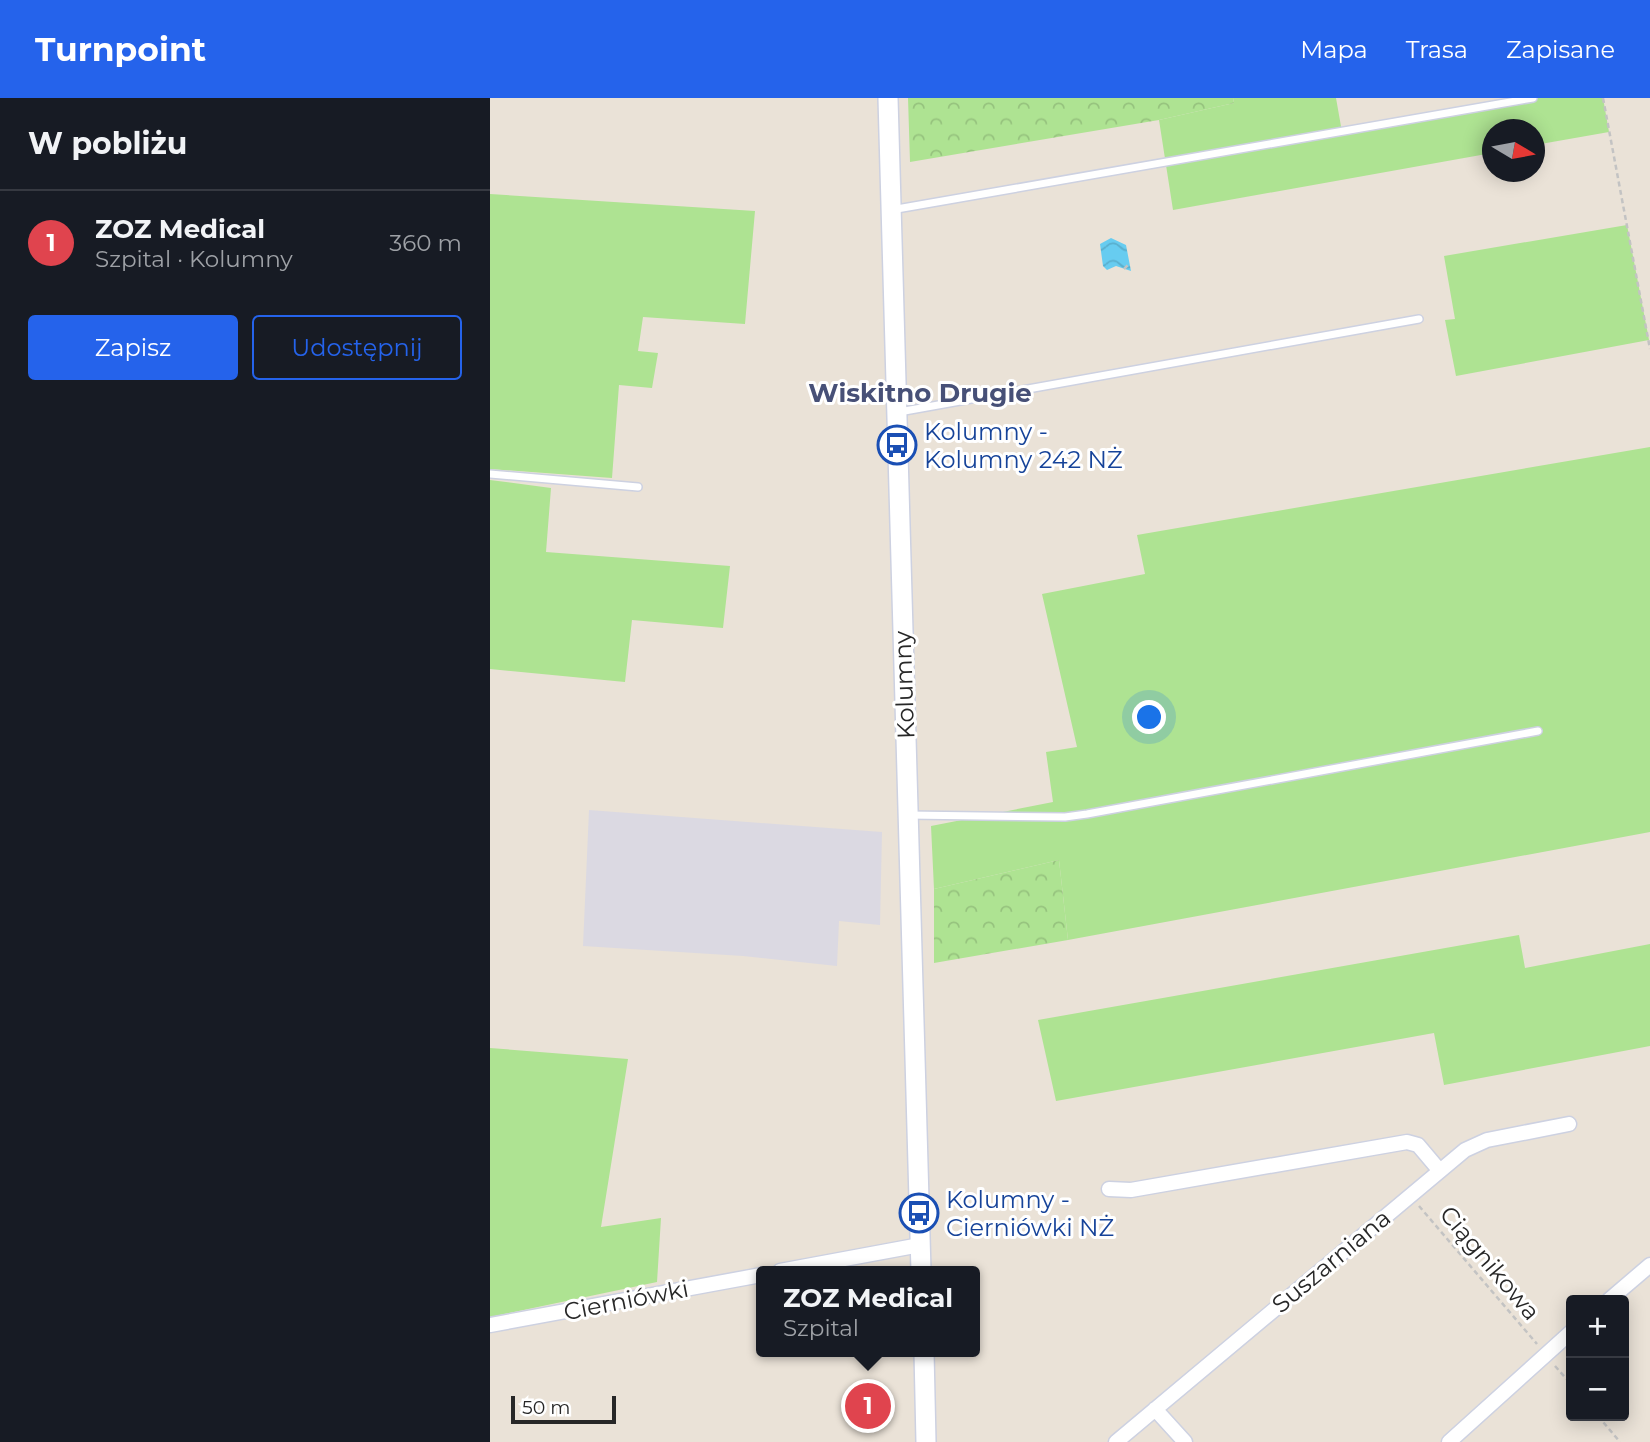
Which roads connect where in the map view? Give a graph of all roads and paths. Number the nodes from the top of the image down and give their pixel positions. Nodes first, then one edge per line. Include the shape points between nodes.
1 (888, 98) edge
2 (1533, 98) edge
3 (1603, 98) edge
4 (891, 210) junction
5 (1130, 263) dead end
6 (1124, 268) dead end
7 (1419, 318) dead end
8 (1650, 349) edge
9 (896, 412) junction
10 (490, 474) edge
11 (638, 487) dead end
12 (1538, 732) dead end
13 (908, 815) junction
14 (1569, 1124) dead end
15 (1440, 1171) junction
16 (1109, 1189) dead end
17 (1410, 1195) junction
18 (920, 1245) junction
19 (1650, 1265) edge
20 (807, 1266) edge
21 (921, 1266) edge
22 (756, 1276) edge
23 (1615, 1295) edge
24 (490, 1325) edge
25 (1566, 1336) edge
26 (1546, 1354) junction
27 (923, 1357) edge
28 (1566, 1378) edge
29 (1155, 1409) junction
30 (1602, 1421) edge
31 (926, 1442) edge
32 (1116, 1442) edge
33 (1185, 1442) edge
34 (1448, 1442) edge
35 (1620, 1442) edge

1 - 4 street, Kolumny
2 - 4 lane
3 - 8 path
4 - 9 street, Kolumny
5 - 6 path
7 - 9 lane
9 - 13 street, Kolumny
10 - 11 lane
12 - 13 lane via 1065,817
13 - 18 street, Kolumny
14 - 15 street, Suszarniana via 1486,1140
15 - 16 street via 1418,1145 1407,1142 1131,1190
15 - 17 street, Suszarniana
17 - 26 path, Ciągnikowa
17 - 29 street, Suszarniana
18 - 20 street
18 - 21 street, Kolumny
19 - 23 street
22 - 24 street, Cierniówki
25 - 26 street
26 - 28 path, Ciągnikowa
26 - 34 street
27 - 31 street
29 - 32 street, Suszarniana
29 - 33 street
30 - 35 path

